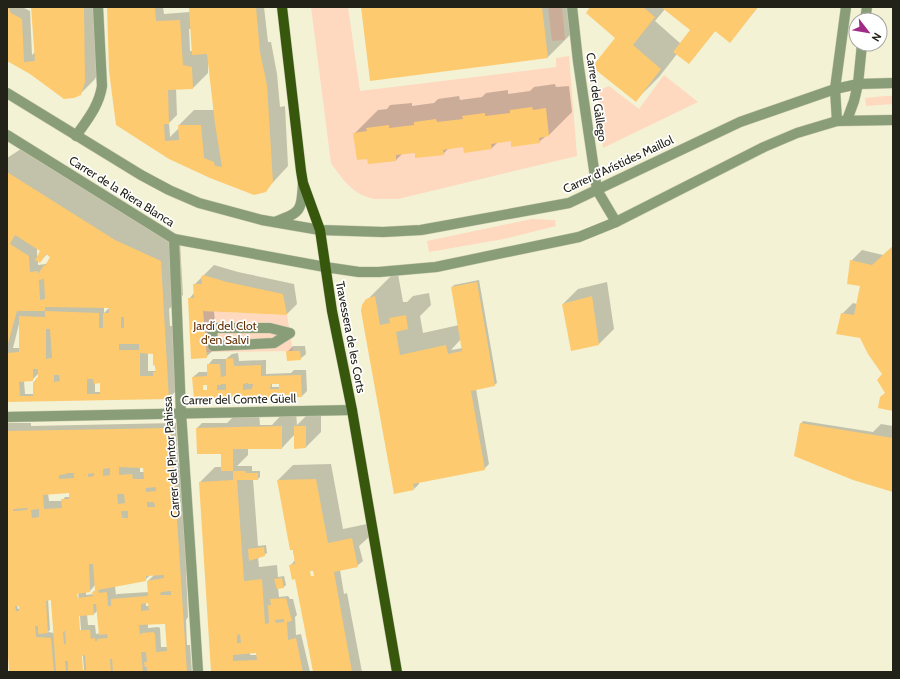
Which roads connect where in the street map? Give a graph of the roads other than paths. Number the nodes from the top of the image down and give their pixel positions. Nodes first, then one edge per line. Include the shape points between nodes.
1 (98, 7) edge
2 (282, 7) edge
3 (572, 7) edge
4 (846, 7) edge
5 (861, 52) edge
6 (858, 84) junction
7 (893, 84) edge
8 (835, 89) junction
9 (7, 93) edge
10 (893, 120) edge
11 (842, 121) junction
12 (7, 135) edge
13 (76, 136) junction
14 (303, 183) junction
15 (598, 190) junction
16 (275, 222) junction
17 (616, 222) junction
18 (320, 230) junction
19 (174, 239) junction
20 (325, 267) junction
21 (213, 346) joint
22 (352, 410) junction
23 (181, 413) junction
24 (7, 417) edge
25 (198, 672) edge
26 (397, 672) edge

1 - 13 street via 101,95
2 - 14 main road, Travessera de les Corts
3 - 15 street, Carrer del Gàllego
4 - 8 street
5 - 6 street
6 - 7 street, Carrer d'Arístides Maillol
6 - 8 street, Carrer d'Arístides Maillol
6 - 11 street via 854,101
8 - 11 street
8 - 15 street, Carrer d'Arístides Maillol via 740,122
9 - 13 street, Carrer de la Riera Blanca
10 - 11 street
11 - 17 street via 797,133 764,147
12 - 19 street, Carrer de la Riera Blanca
13 - 16 street, Carrer de la Riera Blanca via 169,190 206,205
14 - 16 street via 302,202 298,211
14 - 18 main road, Travessera de les Corts
15 - 17 street
15 - 18 street, Carrer d'Arístides Maillol via 569,203 421,230
16 - 18 street, Carrer de la Riera Blanca
17 - 20 street via 572,239 436,267 359,272
18 - 20 main road, Travessera de les Corts
19 - 20 street, Carrer de la Riera Blanca
19 - 23 street, Carrer del Pintor Pahissa
20 - 22 main road, Travessera de les Corts
21 - 21 street via 274,343 290,333 270,328 212,328
22 - 23 street, Carrer del Comte Güell
22 - 26 main road, Travessera de les Corts
23 - 24 street, Carrer del Comte Güell
23 - 25 street, Carrer del Pintor Pahissa

